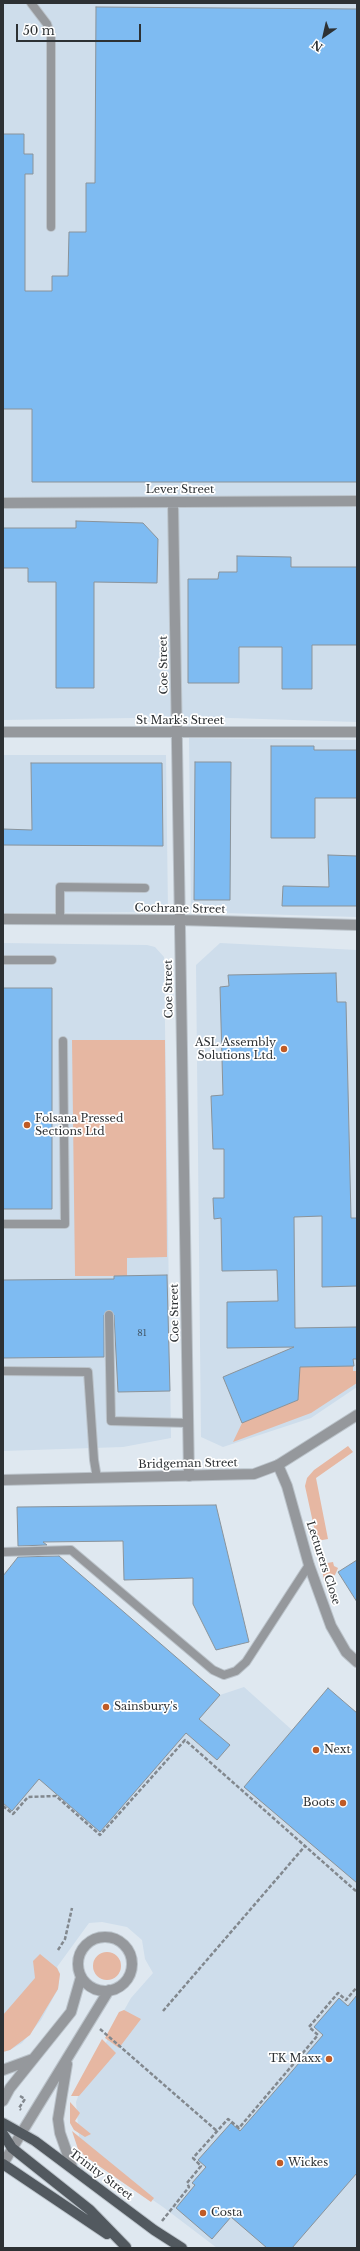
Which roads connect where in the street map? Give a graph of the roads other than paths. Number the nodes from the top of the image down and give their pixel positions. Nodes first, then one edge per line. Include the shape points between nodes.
1 (31, 3) edge
2 (51, 227) dead end
3 (357, 501) edge
4 (173, 502) junction
5 (3, 503) edge
6 (3, 732) edge
7 (357, 732) edge
8 (177, 733) junction
9 (145, 888) dead end
10 (3, 919) edge
11 (60, 920) junction
12 (180, 920) junction
13 (357, 925) edge
14 (3, 960) edge
15 (52, 960) dead end
16 (63, 1040) dead end
17 (3, 1224) edge
18 (109, 1315) dead end
19 (3, 1371) edge
20 (357, 1415) edge
21 (188, 1422) junction
22 (278, 1465) junction
23 (189, 1476) junction
24 (97, 1478) junction
25 (3, 1480) edge
26 (3, 1552) edge
27 (309, 1565) junction
28 (357, 1662) edge
29 (81, 1977) junction
30 (109, 1990) junction
31 (68, 2056) junction
32 (35, 2058) junction
33 (3, 2070) edge
34 (3, 2101) edge
35 (3, 2123) edge
36 (22, 2132) junction
37 (3, 2134) edge
38 (12, 2148) junction
39 (3, 2164) edge
40 (72, 2167) junction
41 (126, 2247) edge
42 (182, 2248) edge

1 - 2 lane via 47,24 51,36
3 - 4 street, Lever Street
4 - 5 street, Lever Street
4 - 8 street, Coe Street
6 - 8 street, St Mark's Street
7 - 8 street, St Mark's Street
8 - 12 street, Coe Street
9 - 11 lane via 60,887
10 - 11 street, Cochrane Street
11 - 12 street, Cochrane Street
12 - 13 street, Cochrane Street
12 - 21 street, Coe Street
14 - 15 lane
16 - 17 lane via 65,1224
18 - 21 lane via 110,1421
19 - 24 lane via 88,1372
20 - 22 street, Bridgeman Street
21 - 23 street, Coe Street
22 - 23 street, Bridgeman Street via 254,1474
22 - 27 street, Lecturers Close via 287,1486
23 - 24 street, Bridgeman Street
24 - 25 street, Bridgeman Street
26 - 27 lane via 71,1550 213,1670 224,1675 236,1671 246,1662
27 - 28 street, Lecturers Close via 331,1626 346,1652
29 - 30 street via 93,1988
29 - 30 street via 78,1959 86,1944 99,1937 114,1938 129,1951 132,1966 124,1983
29 - 32 street via 71,2012
30 - 31 street
31 - 36 street
31 - 40 street via 58,2119
32 - 33 street
32 - 34 street via 10,2088
35 - 36 main road, Trinity Street
36 - 38 street
36 - 40 main road, Trinity Street
37 - 38 main road
38 - 39 street
38 - 41 main road via 90,2210
39 - 41 main road
40 - 42 main road, Trinity Street via 154,2230

